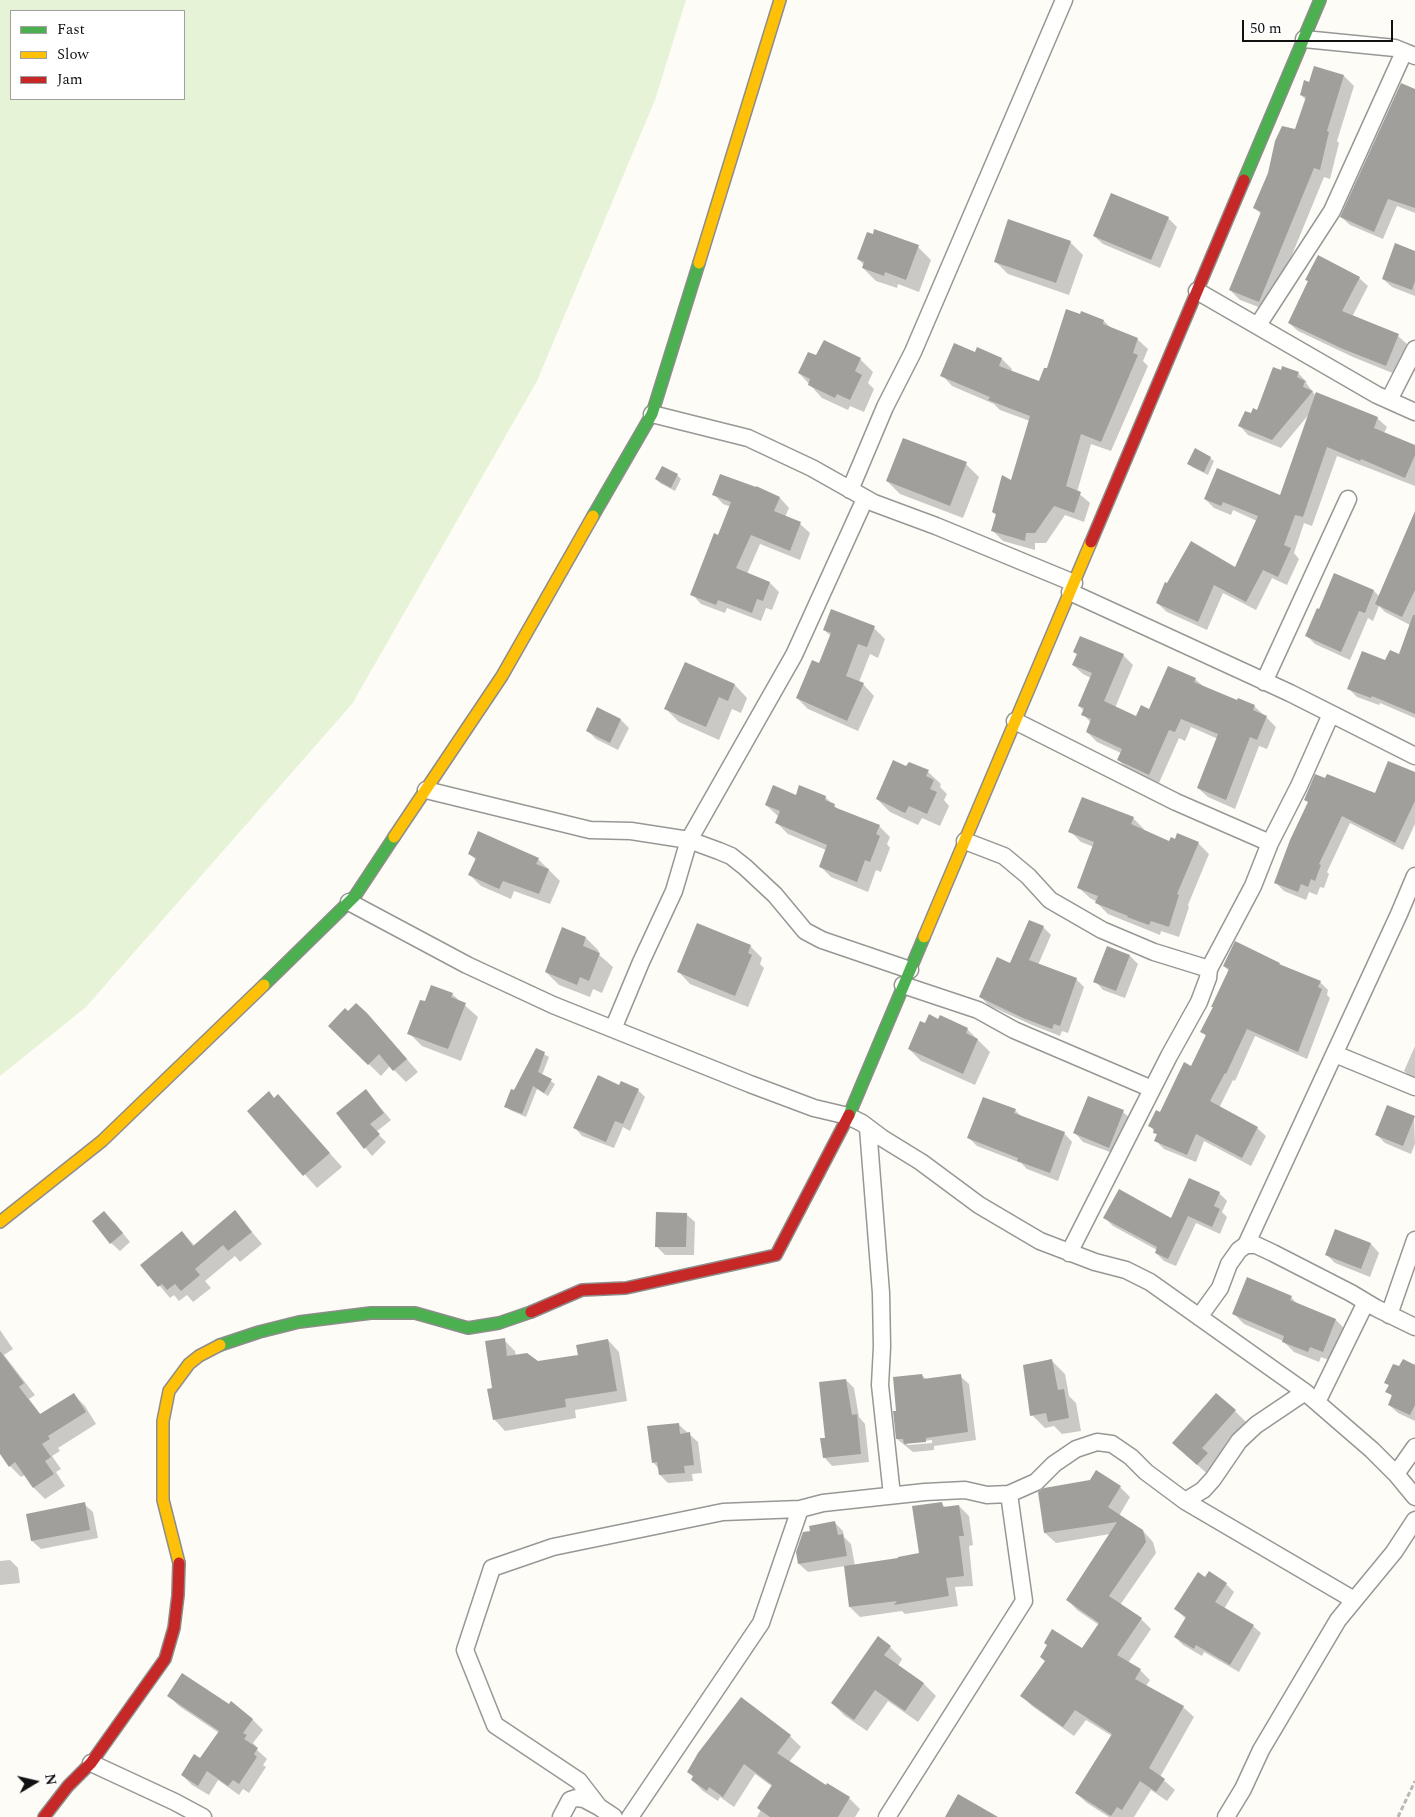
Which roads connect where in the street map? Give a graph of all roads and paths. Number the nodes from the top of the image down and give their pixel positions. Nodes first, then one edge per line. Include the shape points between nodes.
1 (780, 0) edge
2 (1064, 0) edge
3 (1320, 0) edge
4 (1304, 39) junction
5 (1409, 54) edge
6 (1197, 291) junction
7 (1258, 325) junction
8 (1415, 349) edge
9 (1389, 400) junction
10 (1415, 412) edge
11 (652, 414) junction
12 (850, 490) junction
13 (866, 499) junction
14 (1348, 499) dead end
15 (1072, 588) junction
16 (1264, 682) junction
17 (1331, 714) junction
18 (1016, 721) junction
19 (1415, 756) edge
20 (426, 790) junction
21 (689, 840) junction
22 (964, 841) junction
23 (1270, 842) junction
24 (1415, 876) edge
25 (348, 902) junction
26 (1209, 969) junction
27 (910, 970) junction
28 (903, 985) junction
29 (613, 1029) junction
30 (1335, 1054) junction
31 (1415, 1087) edge
32 (1152, 1089) junction
33 (848, 1116) junction
34 (868, 1128) junction
35 (0, 1222) edge
36 (1415, 1240) edge
37 (1246, 1245) junction
38 (1069, 1253) junction
39 (1366, 1302) junction
40 (1389, 1314) junction
41 (1199, 1317) junction
42 (1415, 1327) edge
43 (1311, 1397) junction
44 (1415, 1447) edge
45 (1396, 1474) junction
46 (1010, 1494) junction
47 (892, 1495) junction
48 (1415, 1497) edge
49 (1185, 1501) junction
50 (800, 1509) junction
51 (1415, 1520) edge
52 (1354, 1600) junction
53 (91, 1763) junction
54 (1415, 1781) edge
55 (599, 1807) junction
56 (44, 1817) edge
57 (203, 1817) edge
58 (561, 1817) edge
59 (614, 1817) edge
60 (630, 1817) edge
61 (887, 1817) edge
62 (1226, 1817) edge
63 (1398, 1817) edge

1 - 11 street
2 - 12 street via 913,352 884,407
3 - 4 street
4 - 5 street via 1394,48
4 - 6 street
5 - 7 street via 1332,211
6 - 7 street
6 - 15 street
7 - 9 street
8 - 9 street
9 - 10 street
11 - 12 street via 748,438
11 - 20 street via 502,676
12 - 13 street
13 - 15 street via 936,526
13 - 21 street via 794,655
14 - 16 street
15 - 16 street
15 - 18 street
16 - 17 street
17 - 19 street
17 - 23 street
18 - 22 street
18 - 23 street via 1176,802
20 - 21 street via 590,830 631,831
20 - 25 street
21 - 27 street via 731,856 775,895 805,930 822,940
21 - 29 street via 674,891
22 - 26 street via 1004,856 1050,900 1102,930 1154,952
22 - 27 street
23 - 26 street via 1252,886
24 - 30 street
25 - 29 street via 467,965
25 - 35 street via 102,1140
26 - 32 street via 1199,1002
27 - 28 street
28 - 32 street via 978,1010 1014,1030
28 - 33 street
29 - 33 street via 814,1108
30 - 31 street
30 - 37 street
32 - 38 street
33 - 34 street
33 - 53 street via 776,1255 626,1288 582,1290 528,1313 480,1327 468,1328 415,1313 371,1313 299,1322 219,1346 189,1364 169,1391 163,1421 163,1500 179,1560 174,1628 165,1659
34 - 38 street via 979,1205 1040,1241
34 - 47 street via 881,1293 880,1385
36 - 40 street
37 - 39 street via 1256,1245 1273,1252
37 - 41 street via 1229,1264 1220,1288
38 - 41 street via 1126,1270 1150,1282
39 - 40 street
39 - 43 street
40 - 42 street
41 - 43 street
43 - 45 street
43 - 49 street via 1256,1425 1239,1441 1203,1490
44 - 45 street
45 - 48 street
46 - 47 street via 987,1495 965,1490
46 - 49 street via 1036,1482 1076,1449 1098,1442 1112,1444
46 - 61 street via 1024,1601
47 - 50 street
49 - 52 street
50 - 55 street via 723,1512 553,1547 492,1568 465,1650 495,1725 578,1781
50 - 60 street via 761,1623
51 - 52 street via 1394,1552
52 - 62 street via 1338,1620
53 - 56 street
53 - 57 street
54 - 63 path
55 - 58 street via 576,1798 570,1800
55 - 59 street

